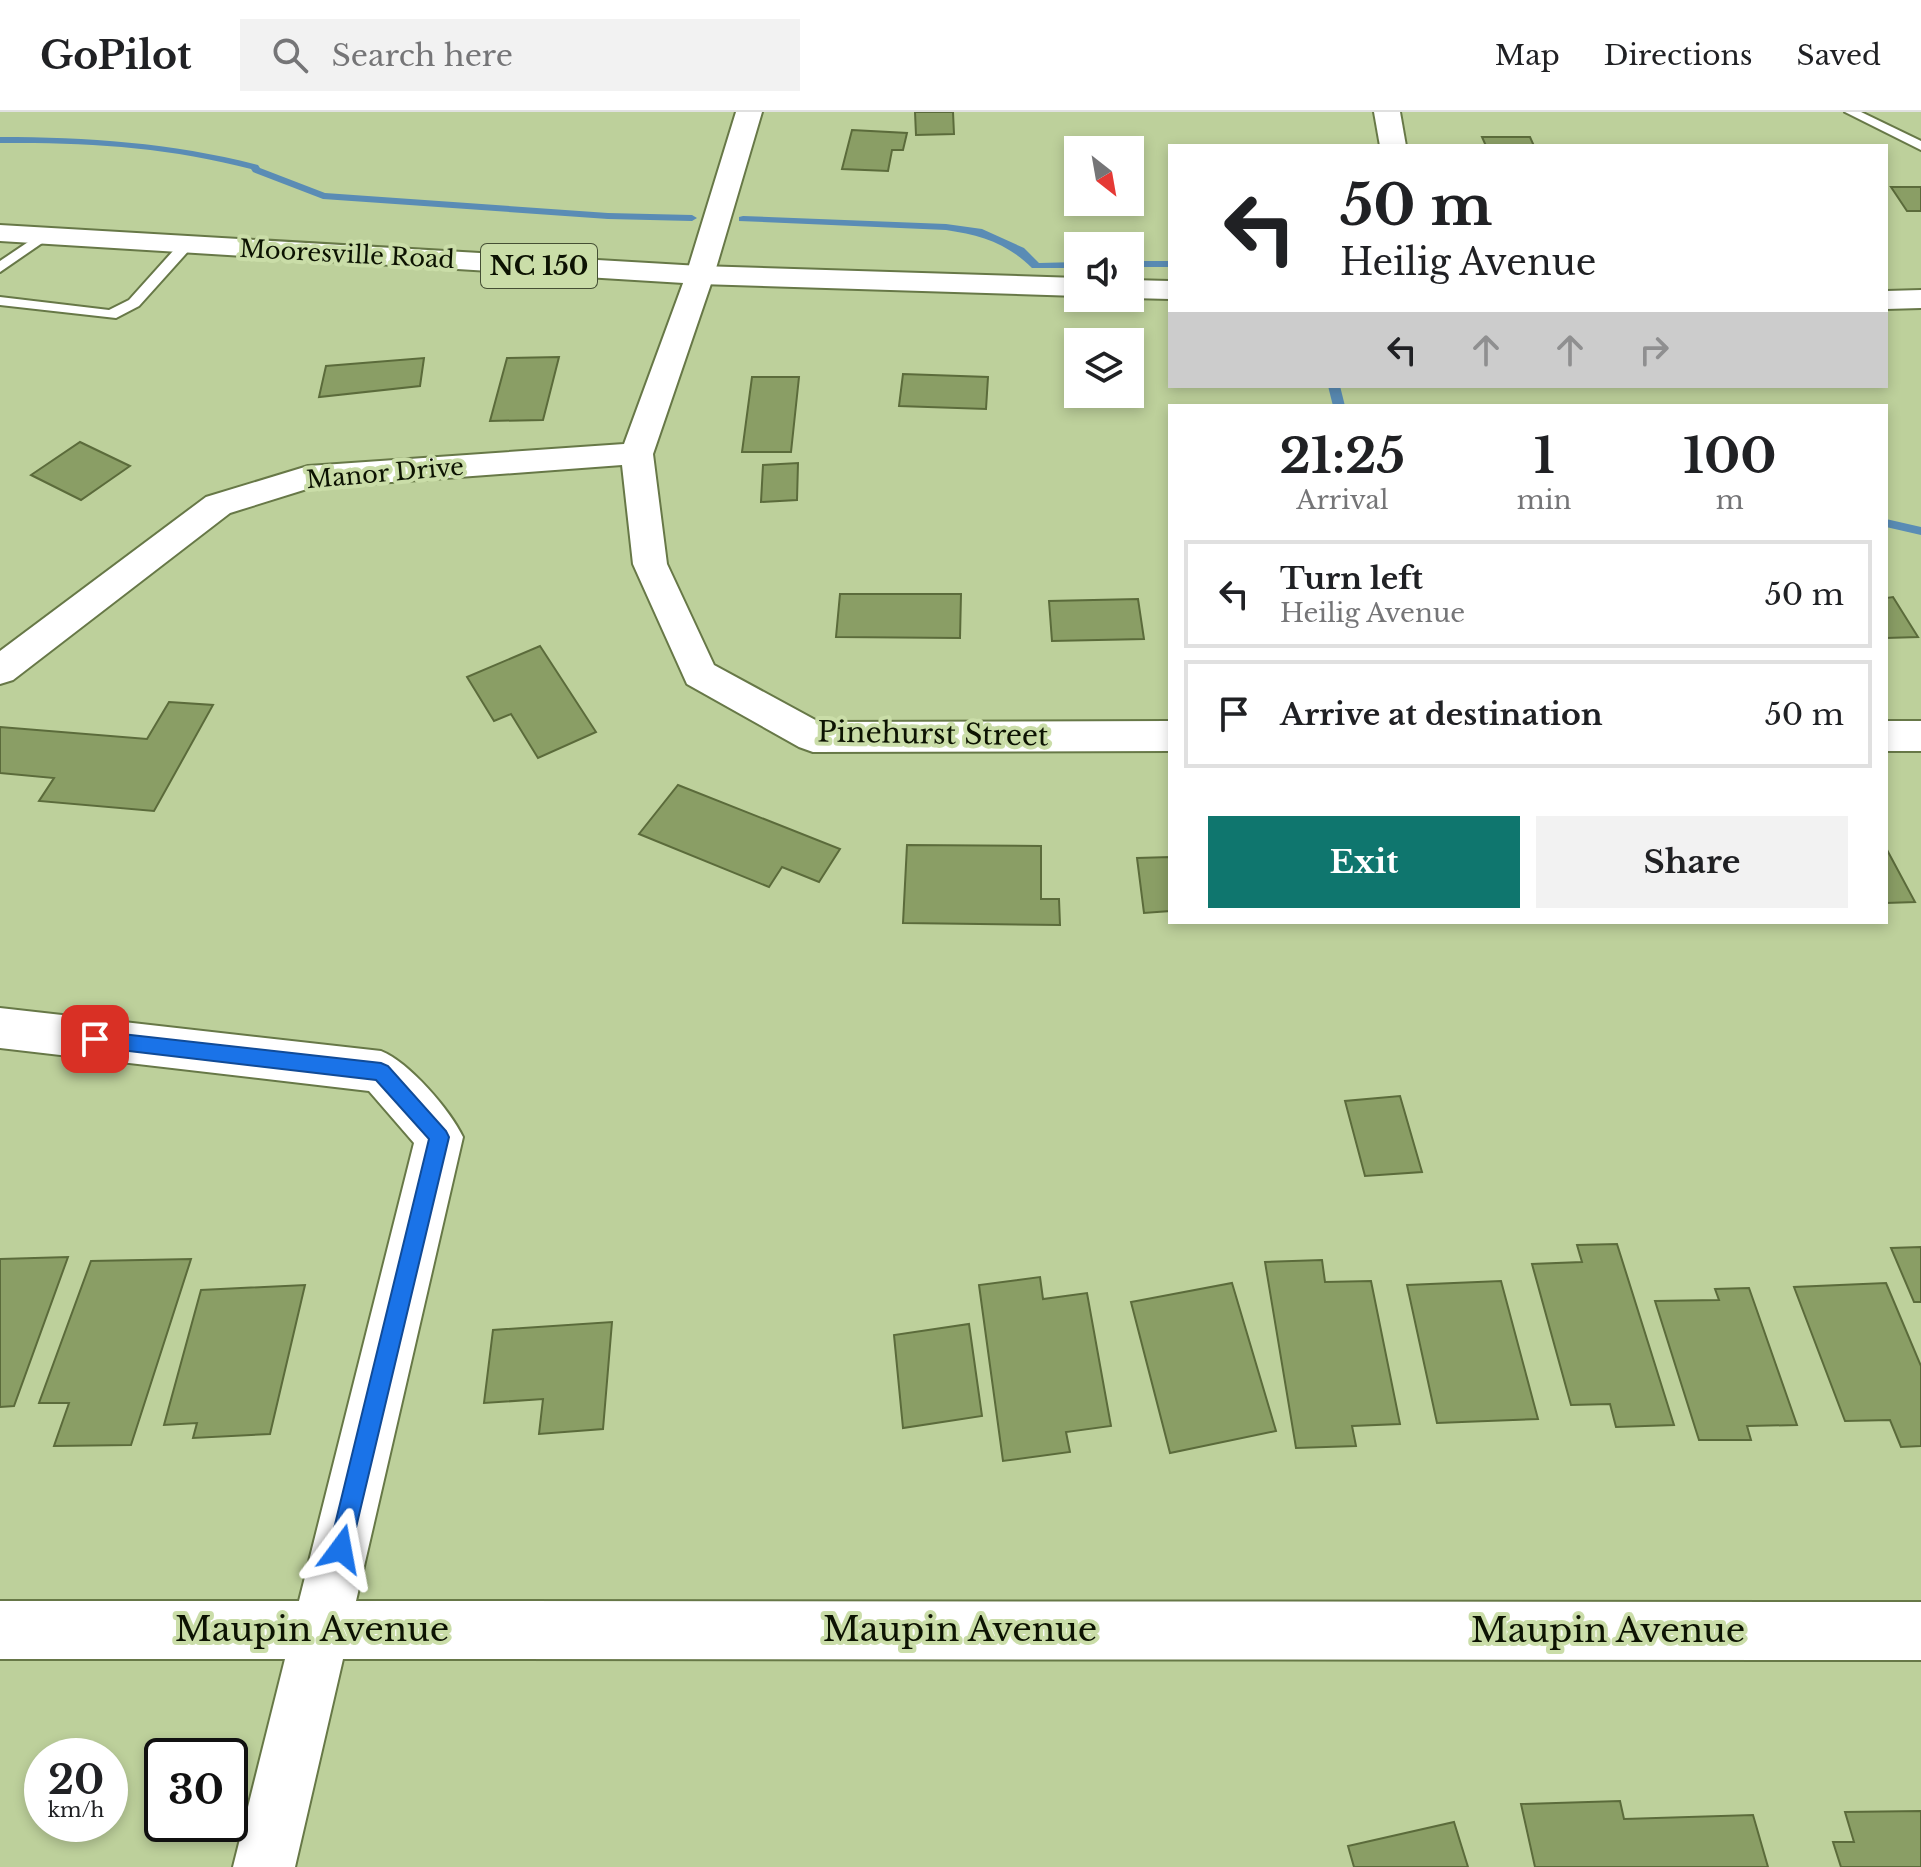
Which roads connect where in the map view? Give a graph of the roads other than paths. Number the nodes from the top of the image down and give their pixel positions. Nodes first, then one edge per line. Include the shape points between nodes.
1 (749, 112) edge
2 (1387, 112) edge
3 (1851, 112) edge
4 (1393, 144) edge
5 (1921, 145) edge
6 (0, 233) edge
7 (43, 236) junction
8 (187, 244) junction
9 (0, 268) edge
10 (700, 275) junction
11 (1064, 287) edge
12 (1144, 289) edge
13 (1168, 290) edge
14 (1921, 299) edge
15 (1888, 300) edge
16 (0, 301) edge
17 (637, 454) junction
18 (0, 670) edge
19 (1168, 736) edge
20 (1888, 736) edge
21 (1921, 736) edge
22 (0, 1028) edge
23 (322, 1628) junction
24 (0, 1630) edge
25 (1921, 1631) edge
26 (264, 1867) edge

1 - 10 street, Pinehurst Street
2 - 4 street
3 - 5 lane
6 - 7 street, Mooresville Road / NC 150
7 - 8 street, Mooresville Road / NC 150
7 - 9 lane
8 - 10 street, Mooresville Road / NC 150
8 - 16 lane via 134,303 111,315
10 - 11 street, Mooresville Road / NC 150
10 - 17 street, Pinehurst Street
12 - 13 street
14 - 15 street
17 - 18 street, Manor Drive via 308,477 218,505
17 - 19 street, Pinehurst Street via 650,564 700,674 813,737
20 - 21 street
22 - 23 street via 381,1072 439,1137
23 - 24 street, Maupin Avenue
23 - 25 street, Maupin Avenue
23 - 26 street

